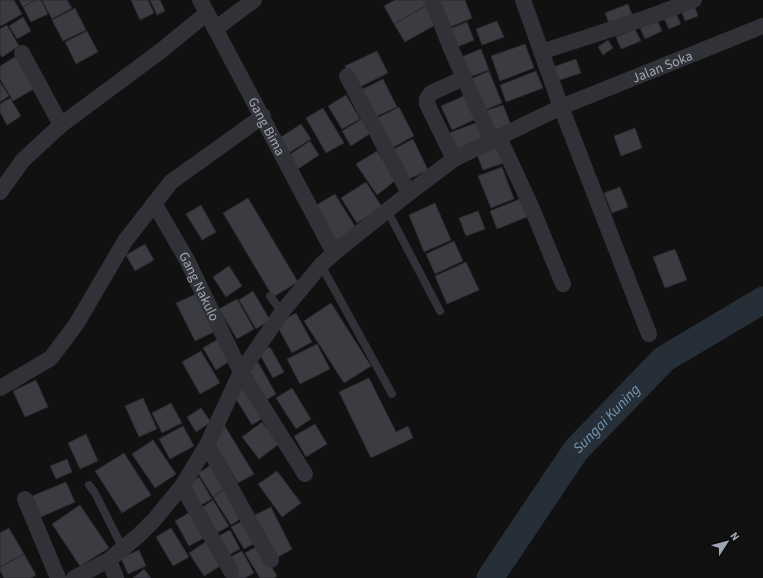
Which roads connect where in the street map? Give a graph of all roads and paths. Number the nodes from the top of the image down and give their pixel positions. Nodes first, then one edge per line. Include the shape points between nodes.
1 (254, 0) edge
2 (432, 0) edge
3 (524, 0) edge
4 (694, 0) edge
5 (203, 7) edge
6 (763, 26) edge
7 (215, 29) junction
8 (541, 52) junction
9 (22, 53) dead end
10 (347, 76) dead end
11 (464, 78) junction
12 (561, 107) junction
13 (263, 116) junction
14 (61, 125) junction
15 (495, 139) junction
16 (454, 159) junction
17 (0, 192) edge
18 (409, 193) junction
19 (154, 203) junction
20 (387, 210) junction
21 (334, 253) junction
22 (321, 265) junction
23 (563, 284) dead end
24 (270, 296) dead end
25 (440, 311) dead end
26 (282, 312) junction
27 (649, 334) dead end
28 (241, 372) junction
29 (0, 388) edge
30 (392, 394) dead end
31 (207, 445) junction
32 (305, 474) dead end
33 (89, 485) dead end
34 (182, 486) junction
35 (24, 499) dead end
36 (123, 549) junction
37 (109, 560) junction
38 (271, 560) dead end
39 (231, 571) dead end
40 (58, 578) edge
41 (74, 578) edge
42 (116, 578) edge

1 - 7 street
2 - 11 street
3 - 8 street
4 - 8 street
5 - 7 street, Gang Bima
5 - 14 street via 162,50
6 - 12 street, Jalan Soka
7 - 13 street, Gang Bima
8 - 12 street
9 - 14 street
10 - 18 street
11 - 15 street
11 - 16 street via 430,93 427,99 427,104
12 - 15 street, Jalan Soka
12 - 27 street
13 - 19 street via 171,182
13 - 21 street, Gang Bima
14 - 17 street via 23,160
15 - 16 street, Jalan Soka
15 - 23 street via 530,204
16 - 18 street, Jalan Soka
18 - 20 street, Jalan Soka
19 - 28 street, Gang Nakulo via 187,260
19 - 29 street via 125,242 77,324 51,358
20 - 21 street, Jalan Soka
20 - 25 lane
21 - 22 street, Jalan Soka
22 - 26 street, Jalan Soka
22 - 30 lane
24 - 26 lane
26 - 28 street, Jalan Soka
28 - 31 street, Jalan Soka
28 - 32 street, Gang Nakulo
31 - 34 street, Jalan Soka
31 - 38 street
33 - 36 lane
34 - 36 street, Jalan Soka via 154,520
34 - 39 street
35 - 40 street
36 - 37 street, Jalan Soka
37 - 41 street, Jalan Soka
37 - 42 street

